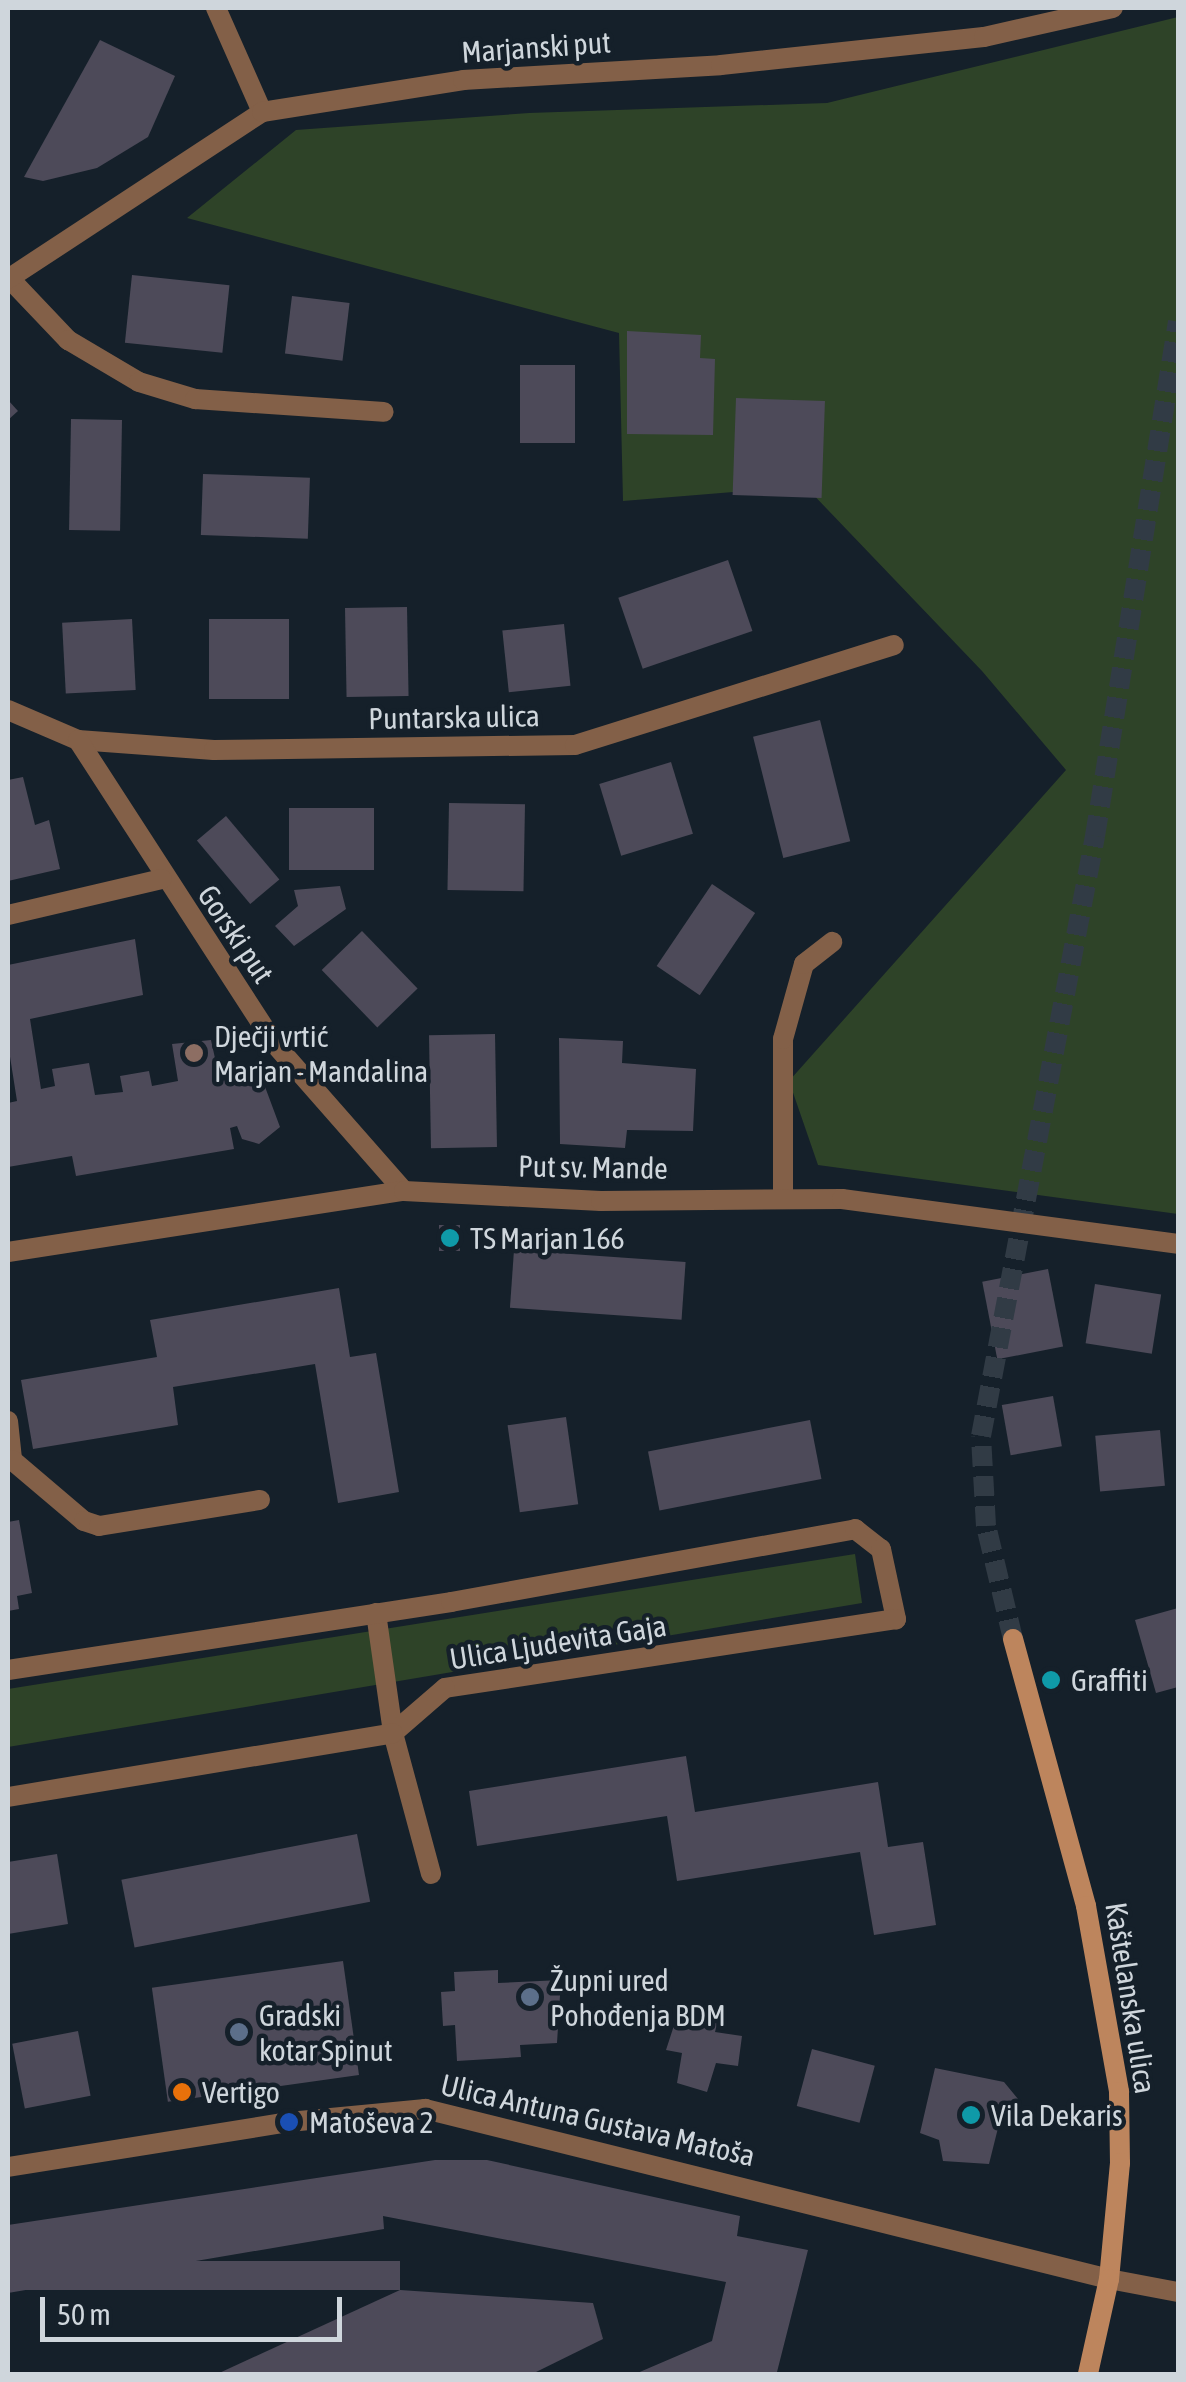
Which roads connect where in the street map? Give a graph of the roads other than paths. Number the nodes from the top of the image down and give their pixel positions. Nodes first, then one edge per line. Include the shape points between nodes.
1 (216, 8) edge
2 (1114, 8) edge
3 (262, 112) junction
4 (8, 279) edge
5 (384, 412) dead end
6 (894, 645) dead end
7 (8, 710) edge
8 (78, 740) junction
9 (162, 878) junction
10 (8, 915) edge
11 (832, 942) dead end
12 (404, 1191) junction
13 (783, 1196) junction
14 (1178, 1244) edge
15 (8, 1252) edge
16 (8, 1420) edge
17 (260, 1500) dead end
18 (376, 1613) junction
19 (1013, 1639) tunnel mouth
20 (8, 1670) edge
21 (392, 1732) junction
22 (8, 1797) edge
23 (431, 1874) dead end
24 (8, 2167) edge
25 (1109, 2279) junction
26 (1178, 2292) edge
27 (1088, 2374) edge

1 - 3 street
2 - 3 street, Marjanski put via 984,37 721,65 463,80
3 - 4 street, Marjanski put
4 - 5 street, Marjanski put via 68,340 139,382 195,399
6 - 8 street, Puntarska ulica via 575,744 214,750
7 - 8 street, Puntarska ulica
8 - 9 street, Gorski put
9 - 10 street
9 - 12 street, Gorski put via 273,1042
11 - 13 street via 804,964 784,1039
12 - 13 street, Put sv. Mande via 601,1202
12 - 15 street, Put sv. Mande
13 - 14 street, Put sv. Mande
16 - 17 street via 12,1460 44,1492 99,1526
18 - 20 street
18 - 21 street
18 - 21 street, Ulica Ljudevita Gaja via 855,1529 881,1549 896,1620 445,1688
19 - 25 main road, Kaštelanska ulica via 1086,1906 1111,2028 1120,2164
21 - 22 street
21 - 23 street
24 - 25 street, Ulica Antuna Gustava Matoša via 289,2122 425,2108
25 - 26 street, Ulica Antuna Gustava Matoša
25 - 27 main road, Kaštelanska ulica

